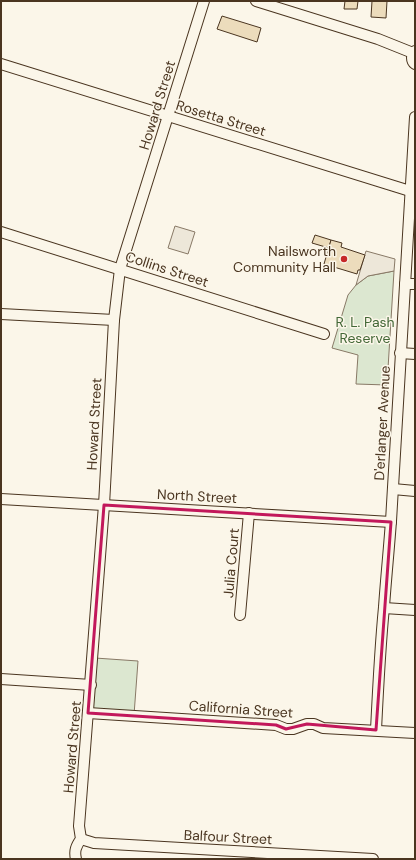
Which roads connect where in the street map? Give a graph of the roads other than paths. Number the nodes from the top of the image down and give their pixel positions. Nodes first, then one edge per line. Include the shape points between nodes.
1 (204, 1) edge
2 (256, 1) edge
3 (414, 52) edge
4 (1, 64) edge
5 (415, 64) edge
6 (169, 116) junction
7 (415, 117) edge
8 (410, 192) junction
9 (412, 229) edge
10 (1, 232) edge
11 (120, 269) junction
12 (410, 284) edge
13 (1, 314) edge
14 (114, 320) junction
15 (324, 334) dead end
16 (400, 353) junction
17 (415, 354) edge
18 (393, 489) junction
19 (415, 491) edge
20 (1, 499) edge
21 (104, 505) junction
22 (249, 514) junction
23 (391, 522) junction
24 (384, 608) junction
25 (415, 610) edge
26 (240, 615) dead end
27 (1, 679) edge
28 (91, 685) junction
29 (88, 713) junction
30 (376, 730) junction
31 (415, 733) edge
32 (81, 839) junction
33 (76, 859) edge
34 (373, 859) edge

1 - 6 street, Howard Street
2 - 3 street
3 - 5 street via 412,60
4 - 6 street, Rosetta Street
6 - 8 street, Rosetta Street
6 - 11 street, Howard Street
7 - 8 street, D'erlanger Avenue
8 - 9 street, D'erlanger Avenue
9 - 12 street, D'erlanger Avenue
10 - 11 street, Collins Street
11 - 14 street, Howard Street
11 - 15 street, Collins Street
12 - 16 street, D'erlanger Avenue
13 - 14 street
14 - 21 street, Howard Street
16 - 17 street
16 - 18 street, D'erlanger Avenue
18 - 19 street
18 - 23 street, D'erlanger Avenue
20 - 21 street, North Street
21 - 22 street, North Street
21 - 28 street, Howard Street
22 - 23 street, North Street
22 - 26 street, Julia Court
23 - 24 street, D'erlanger Avenue
24 - 25 street
24 - 30 street, D'erlanger Avenue
27 - 28 street
28 - 29 street, Howard Street
29 - 30 street, California Street via 276,725 286,729 314,724 323,728
29 - 32 street, Howard Street via 79,826
30 - 31 street, California Street
32 - 33 street, Howard Street via 76,847
32 - 34 street, Balfour Street via 94,843

